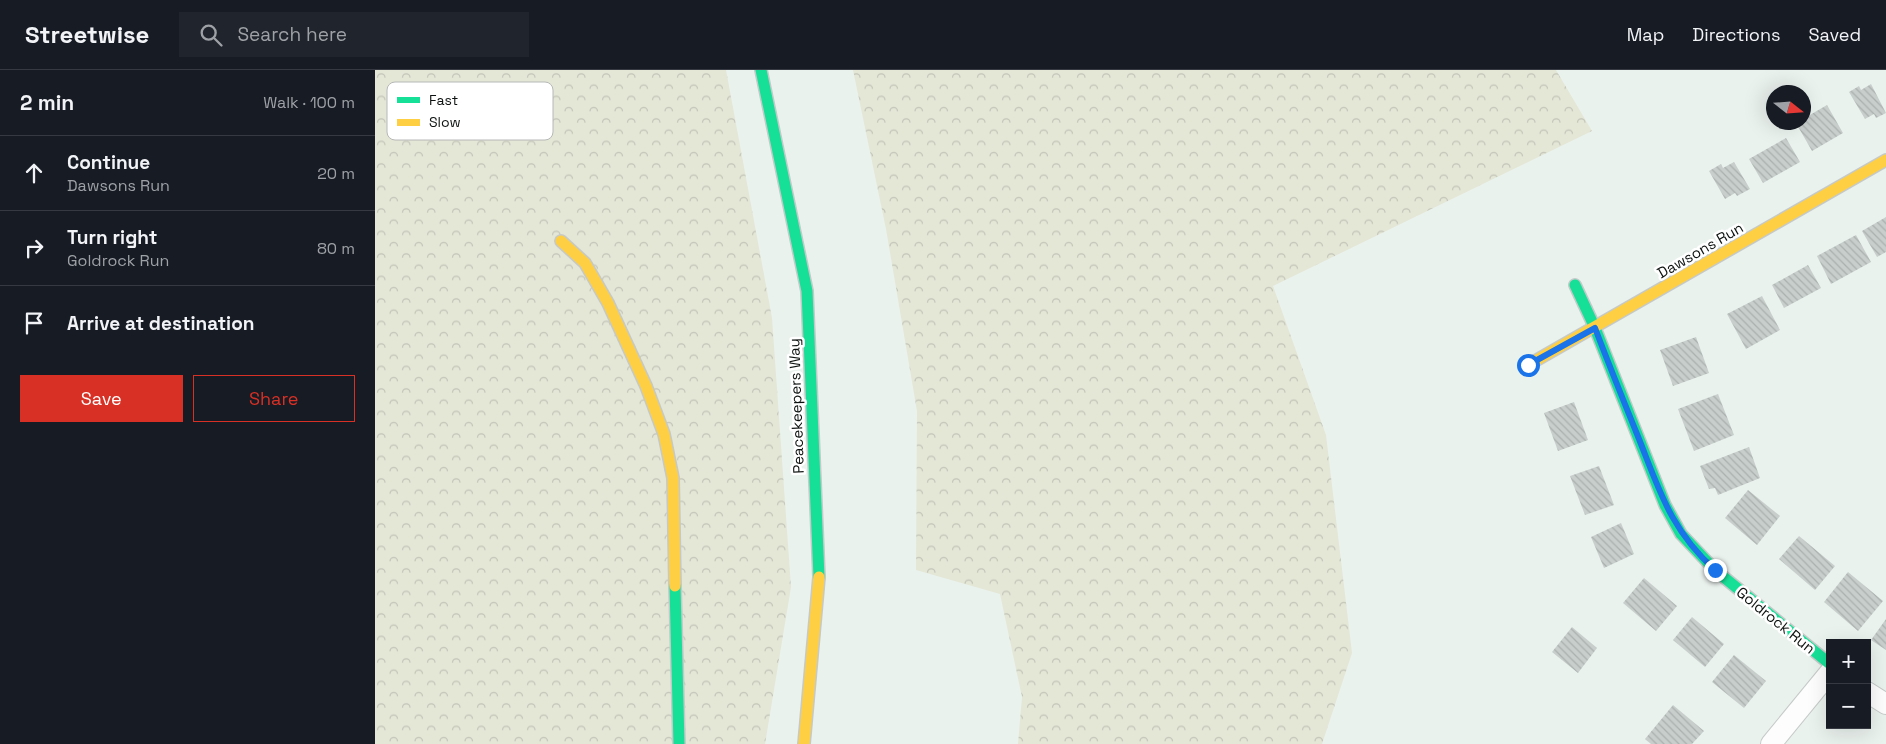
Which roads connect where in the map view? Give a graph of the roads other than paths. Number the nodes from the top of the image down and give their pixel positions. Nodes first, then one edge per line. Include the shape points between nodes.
1 (761, 70) edge
2 (1886, 160) edge
3 (561, 241) dead end
4 (1575, 284) dead end
5 (1595, 328) junction
6 (1528, 365) dead end
7 (1826, 661) edge
8 (1826, 677) edge
9 (1871, 695) edge
10 (1886, 704) edge
11 (679, 744) edge
12 (804, 744) edge
13 (1771, 744) edge

1 - 12 main road, Peacekeepers Way via 807,291 819,586
2 - 5 main road, Dawsons Run
3 - 11 main road via 585,263 608,303 664,434 673,478
4 - 5 main road, Goldrock Run
5 - 6 main road, Dawsons Run
5 - 7 main road, Goldrock Run via 1665,505 1681,534 1715,570
8 - 13 street
9 - 10 street

